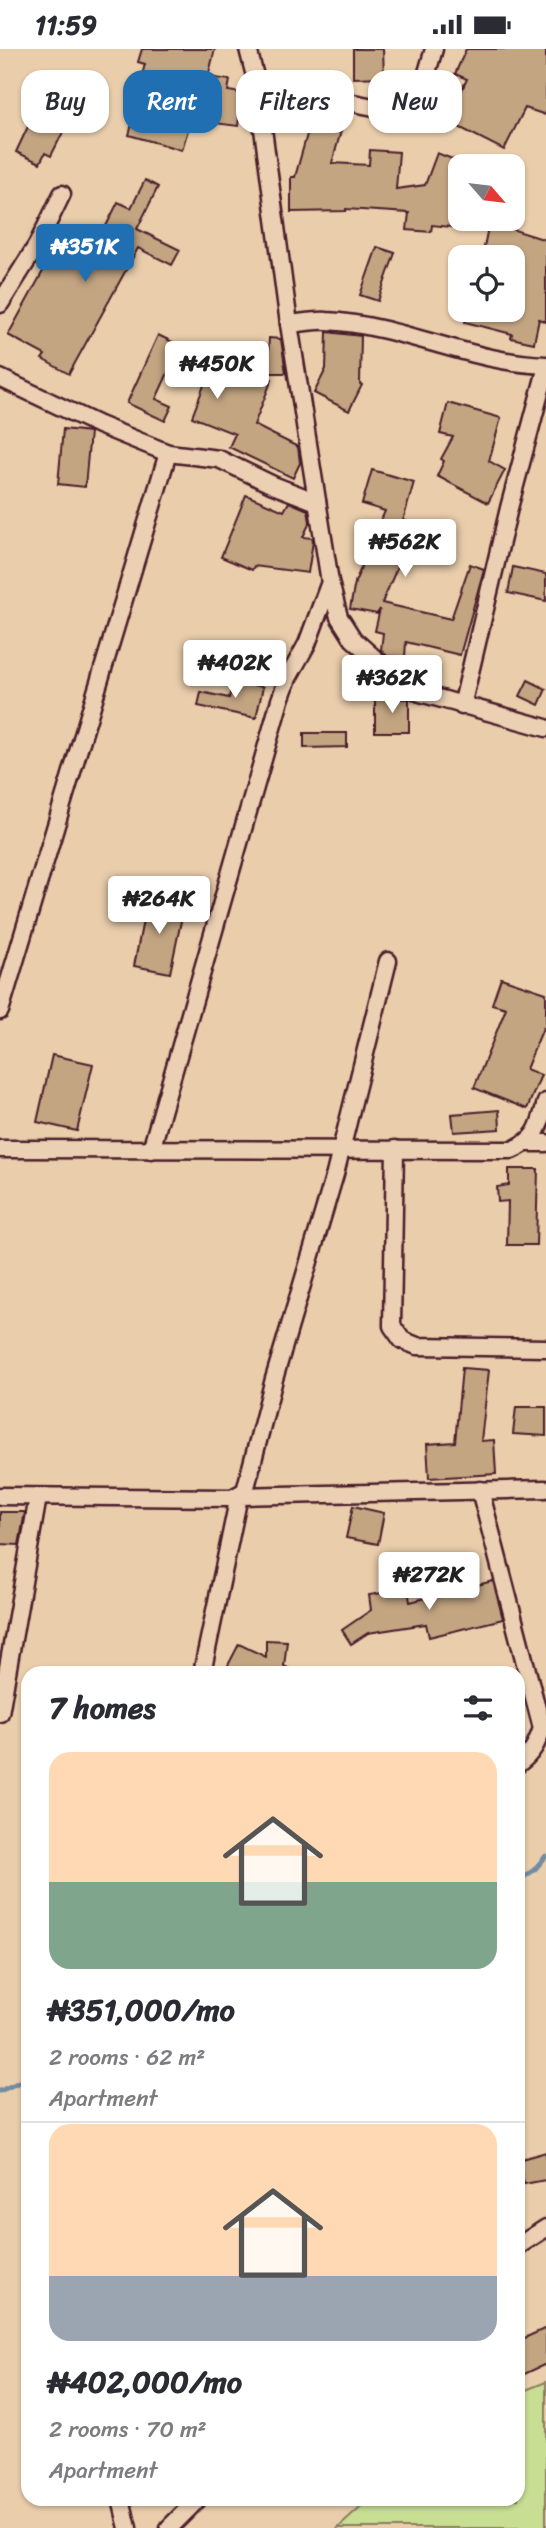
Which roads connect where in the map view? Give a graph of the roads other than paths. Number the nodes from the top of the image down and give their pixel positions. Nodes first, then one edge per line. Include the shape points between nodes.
1 (248, 49) edge
2 (434, 49) edge
3 (253, 70) edge
4 (354, 103) edge
5 (264, 133) edge
6 (62, 194) dead end
7 (0, 304) edge
8 (289, 324) junction
9 (546, 365) edge
10 (546, 370) edge
11 (0, 378) edge
12 (168, 453) junction
13 (317, 502) junction
14 (330, 583) junction
15 (462, 706) junction
16 (546, 728) edge
17 (388, 961) dead end
18 (0, 1011) edge
19 (546, 1102) edge
20 (528, 1143) junction
21 (546, 1143) edge
22 (0, 1149) edge
23 (340, 1149) junction
24 (395, 1149) junction
25 (151, 1150) junction
26 (546, 1348) edge
27 (546, 1489) edge
28 (480, 1490) junction
29 (0, 1496) edge
30 (239, 1496) junction
31 (38, 1497) junction
32 (203, 1666) edge
33 (0, 1713) edge
34 (525, 1759) edge
35 (546, 2228) edge
36 (525, 2242) edge
37 (123, 2506) edge
38 (191, 2506) edge
39 (128, 2528) edge
40 (170, 2528) edge

1 - 3 street
2 - 4 street via 423,86 412,104 394,111
5 - 8 street
6 - 7 street
8 - 9 street via 355,324 466,354
8 - 13 street
10 - 15 street
11 - 12 street
12 - 13 street via 219,459
12 - 18 street
13 - 14 street
14 - 15 street via 339,617 353,639 400,681
14 - 25 street via 280,700
15 - 16 street
17 - 23 street
19 - 20 street via 538,1130
20 - 21 street
20 - 24 street via 512,1150
22 - 25 street
23 - 24 street
23 - 25 street
23 - 30 street via 248,1485
24 - 26 street via 392,1326 402,1340 417,1346
27 - 28 street
28 - 30 street
28 - 34 street via 542,1728
29 - 31 street
30 - 31 street
30 - 32 street
31 - 33 street
35 - 36 street
37 - 39 street
38 - 40 street

